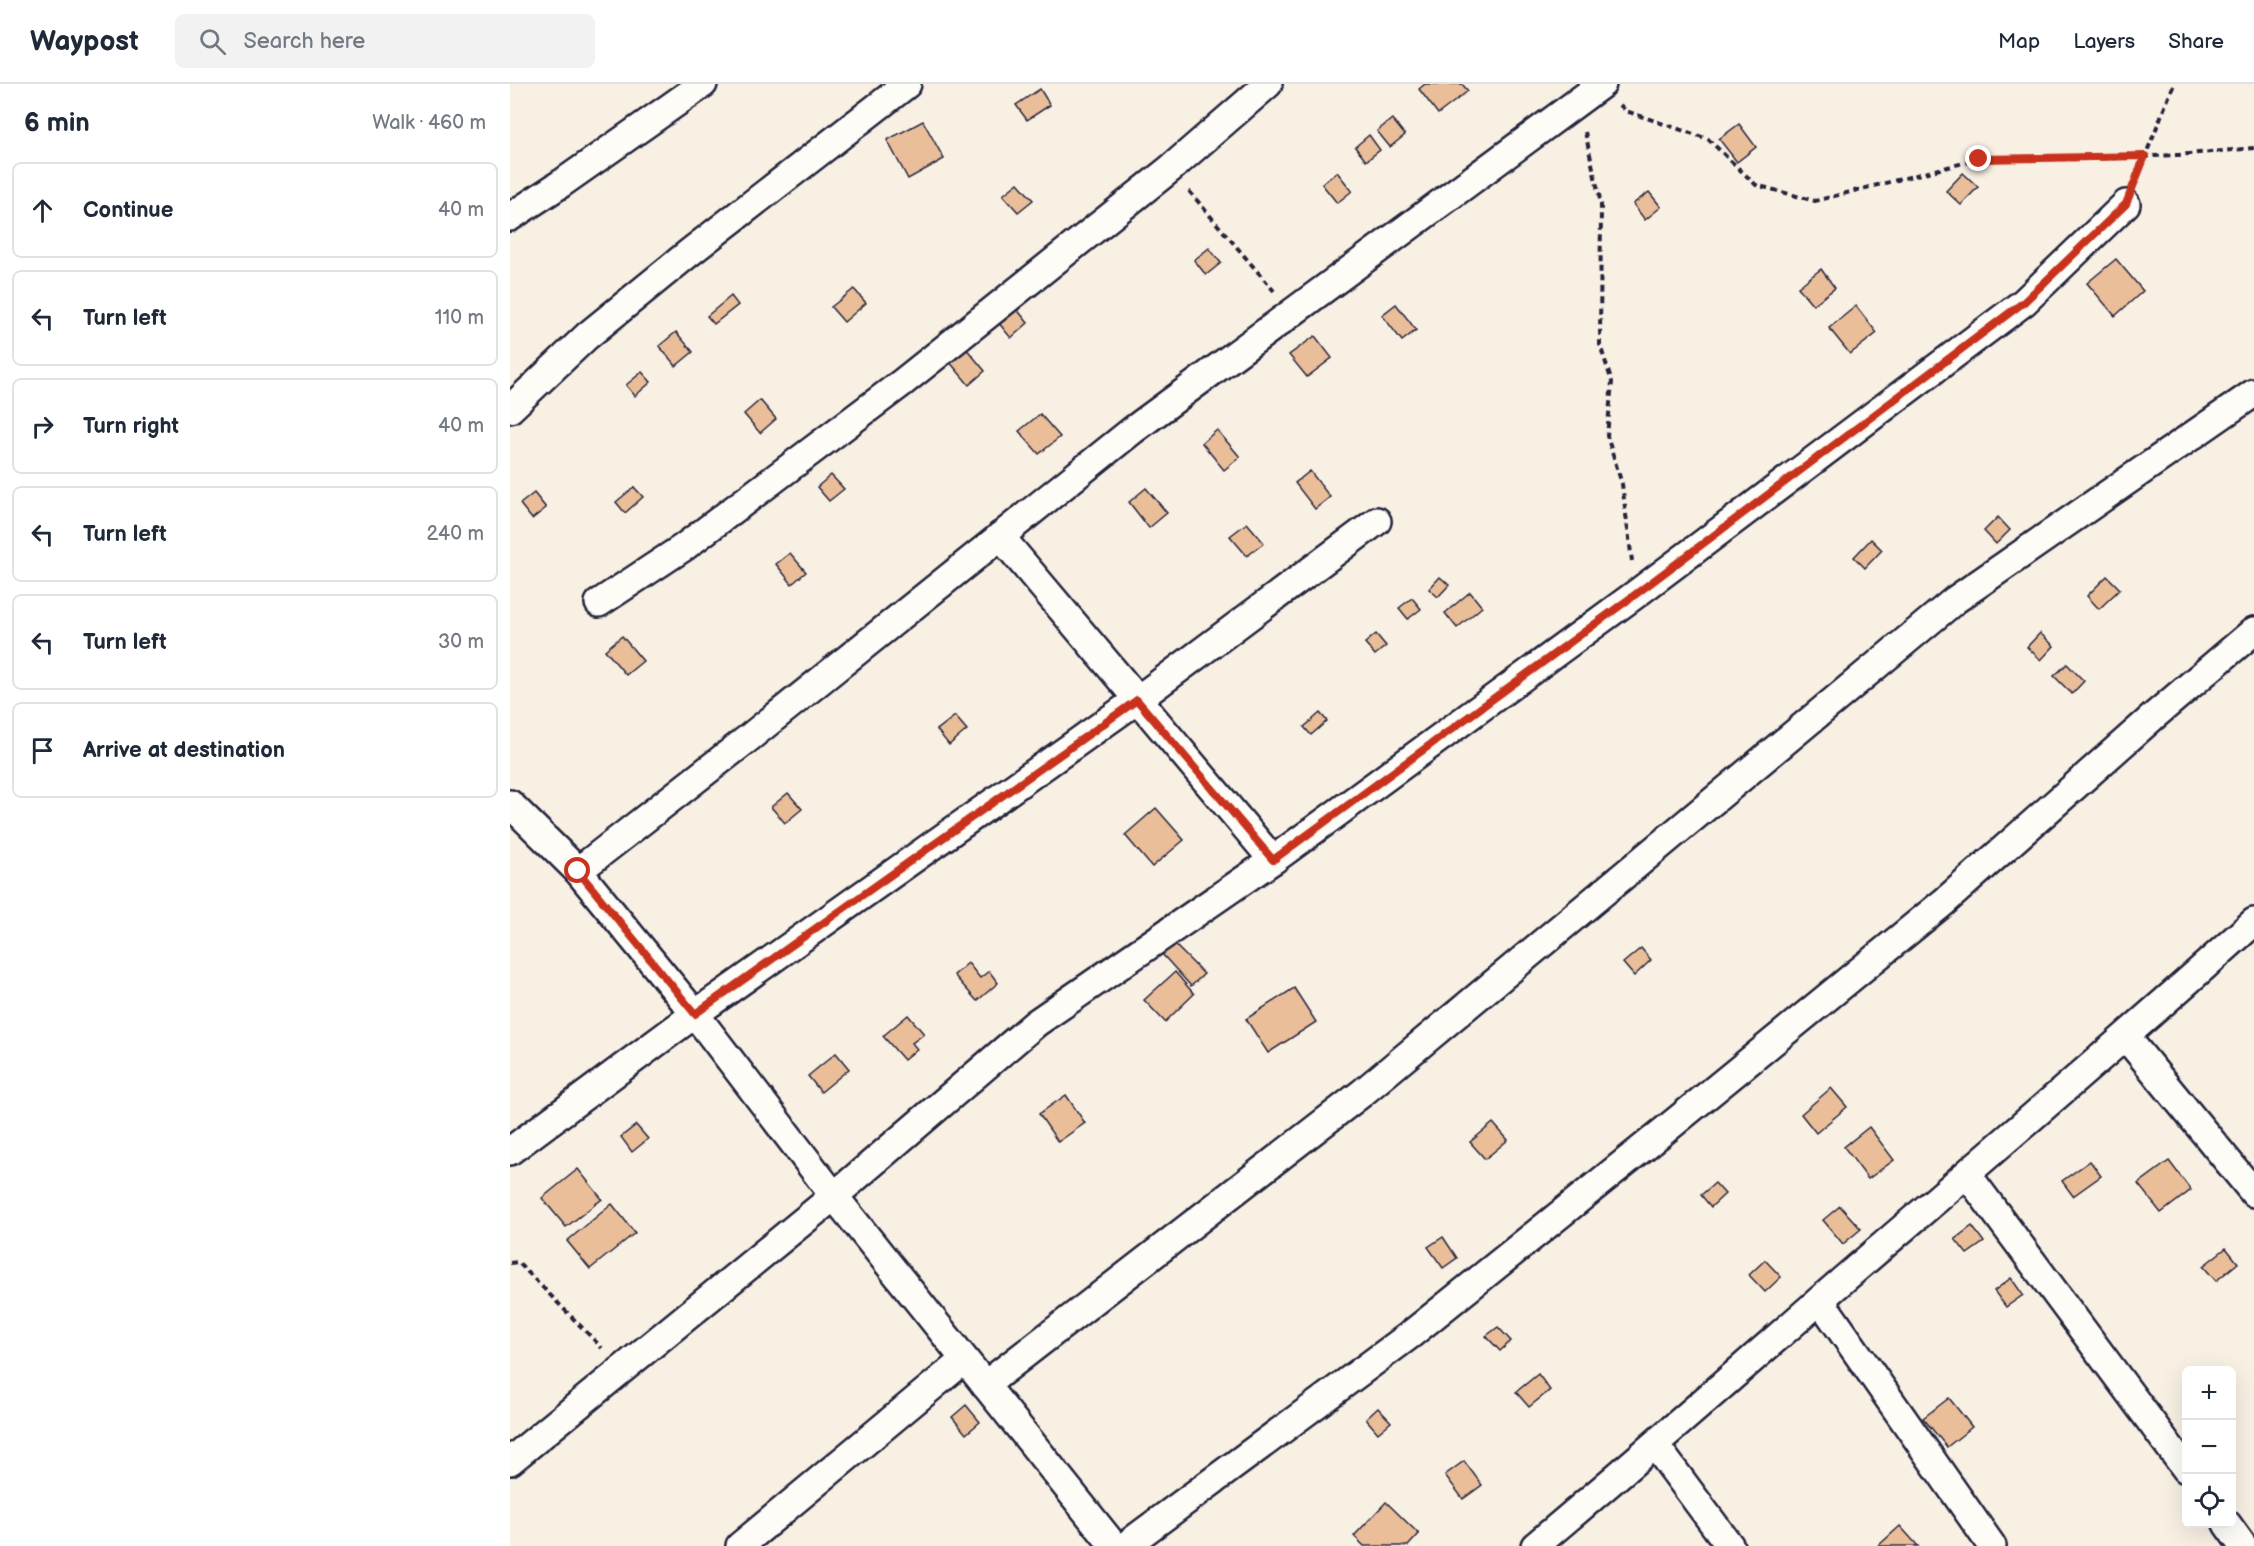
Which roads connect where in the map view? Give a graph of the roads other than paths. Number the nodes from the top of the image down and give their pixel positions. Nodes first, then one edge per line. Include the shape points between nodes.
1 (703, 84) edge
2 (907, 84) edge
3 (1268, 84) edge
4 (1602, 84) edge
5 (2126, 204) road end
6 (510, 216) edge
7 (2254, 393) edge
8 (510, 409) edge
9 (1377, 520) dead end
10 (1000, 536) junction
11 (599, 603) dead end
12 (2254, 630) edge
13 (1137, 700) junction
14 (510, 804) edge
15 (1273, 860) junction
16 (578, 871) junction
17 (2254, 922) edge
18 (695, 1014) junction
19 (2126, 1037) junction
20 (510, 1151) edge
21 (1967, 1174) junction
22 (2254, 1193) edge
23 (834, 1196) junction
24 (1820, 1300) junction
25 (964, 1360) junction
26 (985, 1385) junction
27 (1655, 1445) junction
28 (510, 1461) edge
29 (2182, 1461) edge
30 (2230, 1528) edge
31 (740, 1546) edge
32 (1114, 1546) edge
33 (1125, 1546) edge
34 (1535, 1546) edge
35 (1730, 1546) edge
36 (1992, 1546) edge
37 (2243, 1546) edge

1 - 6 street
2 - 8 street via 689,253 588,336
3 - 11 street via 1170,169 903,382 684,547
4 - 10 street via 1133,430
5 - 15 street via 2024,302
7 - 26 street via 1955,600 1362,1093
9 - 13 street
10 - 13 street
10 - 16 street
12 - 33 street via 1944,902 1660,1133 1410,1335
13 - 15 street
13 - 18 street
14 - 16 street
15 - 23 street via 1036,1023
16 - 18 street
17 - 19 street
18 - 20 street
18 - 23 street
19 - 21 street
19 - 22 street
21 - 24 street
21 - 29 street
23 - 25 street
23 - 28 street
24 - 27 street
24 - 36 street
25 - 26 street
25 - 31 street
26 - 32 street
27 - 34 street
27 - 35 street
30 - 37 street

